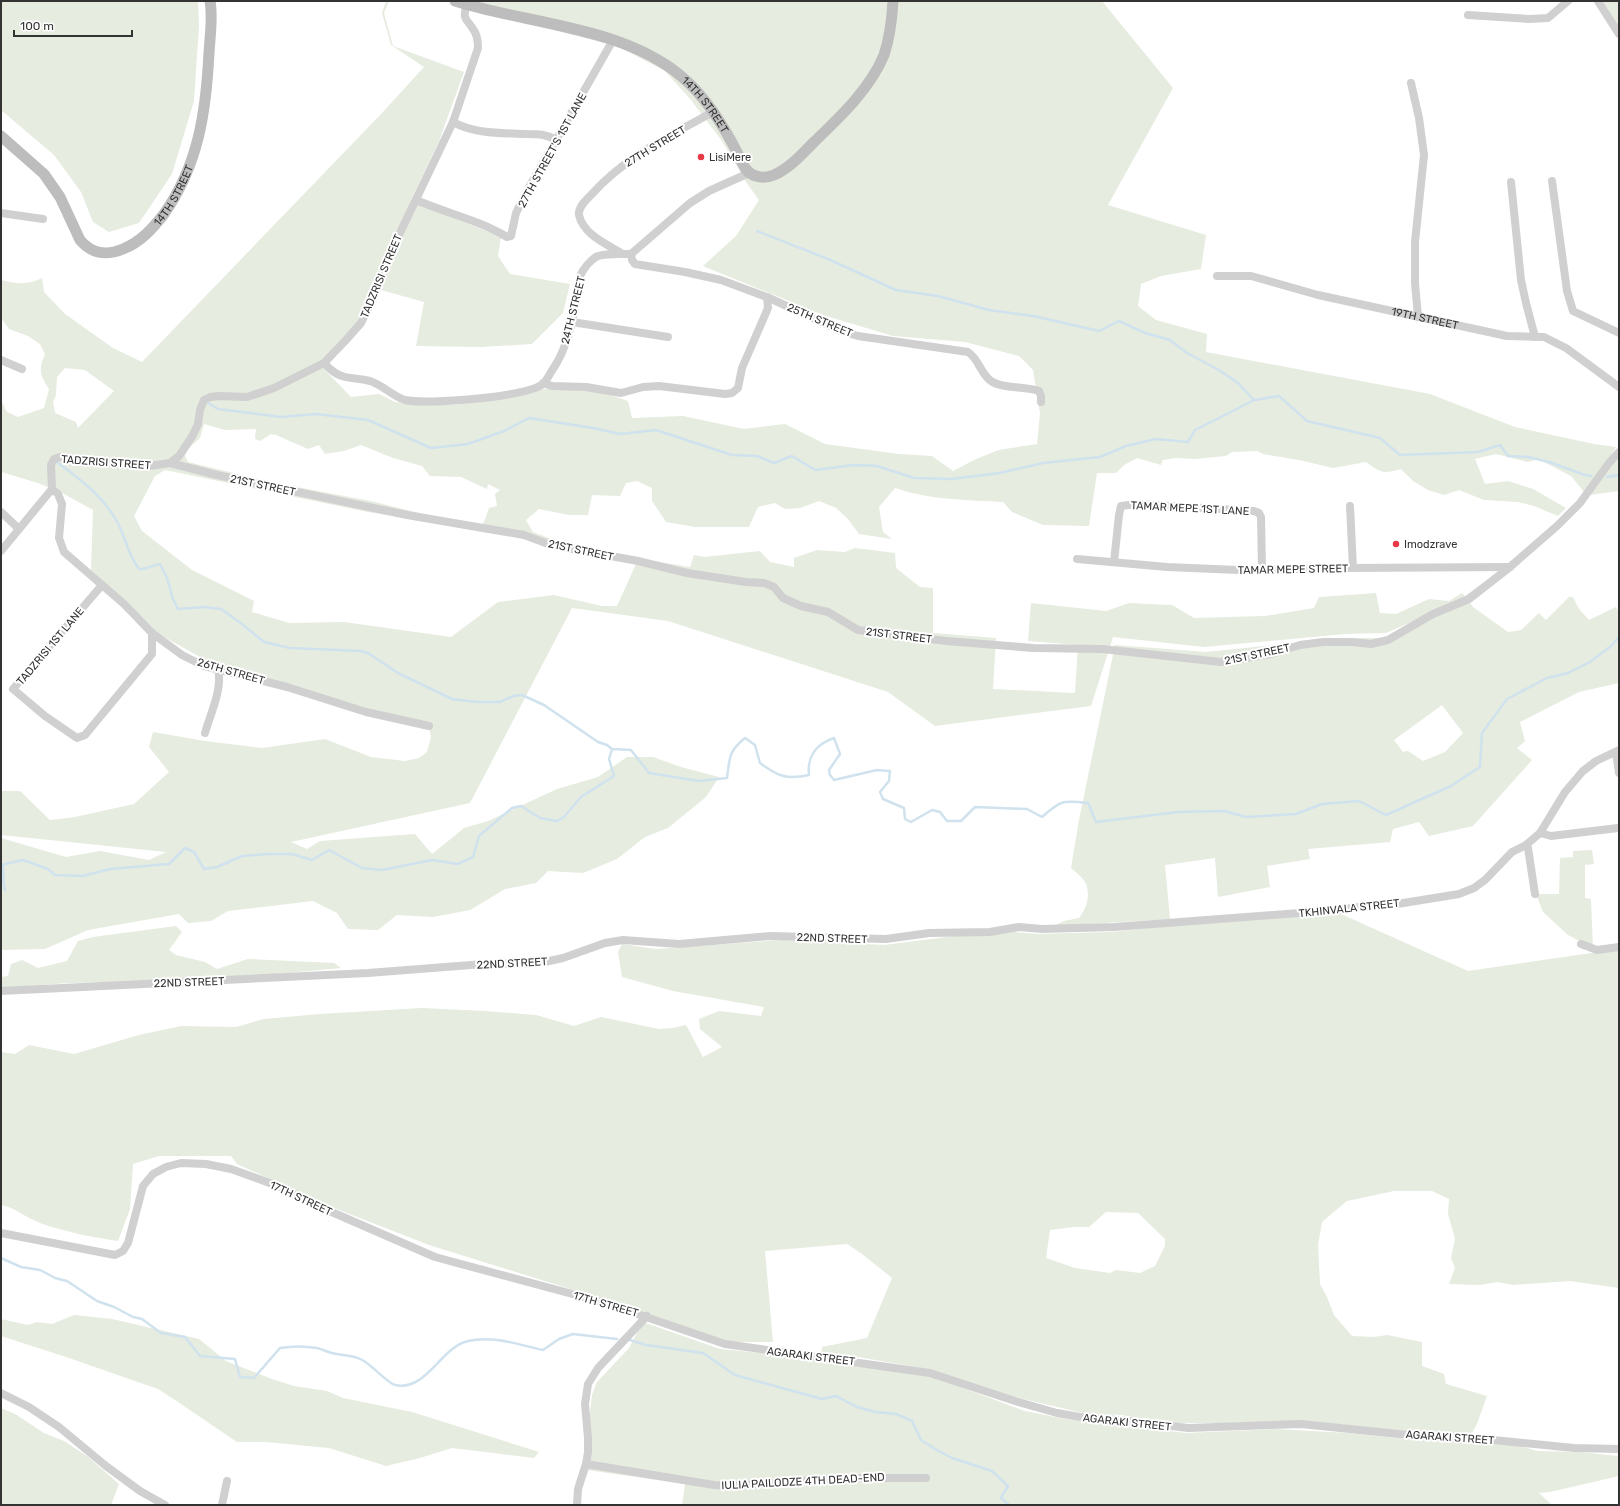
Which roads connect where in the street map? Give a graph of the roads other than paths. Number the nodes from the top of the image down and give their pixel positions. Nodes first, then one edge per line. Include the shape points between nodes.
1 (210, 1) edge
2 (455, 1) edge
3 (893, 1) edge
4 (1568, 1) edge
5 (1598, 1) edge
6 (468, 5) junction
7 (1468, 15) dead end
8 (1619, 34) edge
9 (613, 40) junction
10 (1412, 83) dead end
11 (713, 112) junction
12 (453, 122) junction
13 (1, 136) edge
14 (556, 140) junction
15 (749, 173) junction
16 (1552, 181) dead end
17 (1511, 182) dead end
18 (416, 200) junction
19 (1, 213) edge
20 (43, 219) dead end
21 (621, 254) junction
22 (631, 254) junction
23 (1217, 276) dead end
24 (767, 297) junction
25 (1418, 317) junction
26 (572, 322) junction
27 (1619, 333) edge
28 (668, 337) dead end
29 (1535, 337) junction
30 (1, 360) edge
31 (324, 363) junction
32 (22, 369) dead end
33 (543, 384) junction
34 (1619, 387) edge
35 (1041, 402) dead end
36 (1619, 452) edge
37 (170, 463) junction
38 (52, 489) junction
39 (1350, 506) dead end
40 (1, 512) edge
41 (19, 529) junction
42 (1, 551) edge
43 (1077, 559) dead end
44 (1114, 562) junction
45 (1510, 567) junction
46 (1353, 568) junction
47 (1262, 569) junction
48 (102, 586) junction
49 (152, 633) junction
50 (218, 670) junction
51 (429, 726) dead end
52 (205, 733) dead end
53 (1617, 751) edge
54 (1619, 773) edge
55 (1619, 830) edge
56 (1540, 833) junction
57 (1526, 845) junction
58 (1535, 894) dead end
59 (1019, 927) joint
60 (1581, 944) dead end
61 (1619, 947) edge
62 (1, 991) edge
63 (1, 1234) edge
64 (647, 1316) junction
65 (1, 1393) edge
66 (1619, 1449) edge
67 (586, 1464) junction
68 (926, 1478) dead end
69 (227, 1481) dead end
70 (165, 1505) edge
71 (222, 1505) edge
72 (577, 1505) edge

1 - 13 street, 14TH STREET via 208,86 199,137 189,170 169,206 141,239 116,252 104,254 94,252 85,246 60,197 44,174
2 - 6 street, 14TH STREET
3 - 15 street via 890,32 884,54 861,93 825,132 787,167 765,177
4 - 7 street via 1548,18
5 - 8 street
6 - 9 street, 14TH STREET
6 - 12 street, TADZRISI STREET via 465,12 466,21 474,29 478,48
9 - 11 street, 14TH STREET via 656,58 702,96
9 - 14 street, 27TH STREET'S 1ST LANE
10 - 25 street via 1424,155 1415,242
11 - 15 street, 14TH STREET via 726,130
11 - 21 street, 27TH STREET via 628,160 599,185 580,208 579,214 588,230
12 - 14 street via 481,131 541,133
12 - 18 street, TADZRISI STREET
14 - 18 street, 27TH STREET'S 1ST LANE via 516,213 510,237
15 - 22 street via 709,191 690,203
16 - 27 street via 1572,311
17 - 29 street via 1521,280
18 - 31 street, TADZRISI STREET via 388,258 361,324
19 - 20 street
21 - 22 street, 24TH STREET
21 - 26 street, 24TH STREET via 597,257 586,265 580,275
22 - 24 street, 25TH STREET via 635,264 703,275
23 - 25 street, 19TH STREET via 1251,276 1318,295
24 - 33 street via 768,308 742,368 738,388 732,393 659,386 621,393
24 - 35 street, 25TH STREET via 846,333 968,352 974,356 983,373 992,382 1039,391
25 - 29 street, 19TH STREET via 1507,336
26 - 28 street
26 - 33 street, 24TH STREET via 564,349
29 - 34 street, 19TH STREET via 1544,337 1566,348
30 - 32 street
31 - 33 street via 343,377 379,384 405,400 451,401 495,397
31 - 37 street, TADZRISI STREET via 274,388 247,397 210,397 204,400 193,435 179,456
36 - 45 street, 21ST STREET via 1576,508
37 - 38 street, TADZRISI STREET via 149,466 124,465 60,457 54,459 51,465
37 - 45 street, 21ST STREET via 407,515 524,535 551,544 687,573 764,583 774,587 783,598 801,606 828,612 858,630 1033,648 1102,649 1221,662 1323,642 1371,644 1388,640 1433,614 1469,599
38 - 41 street
38 - 48 street, 26TH STREET via 58,494 62,504 60,538 64,552
39 - 46 street
40 - 41 street
41 - 42 street
43 - 44 street, TAMAR MEPE STREET
44 - 47 street, TAMAR MEPE STREET via 1167,567
44 - 47 street, TAMAR MEPE 1ST LANE via 1121,506 1136,504 1259,513
45 - 46 street, TAMAR MEPE STREET
46 - 47 street, TAMAR MEPE STREET
48 - 49 street, 26TH STREET
48 - 49 street, TADZRISI 1ST LANE via 13,689 66,732 76,738 85,735 152,654
49 - 50 street, 26TH STREET via 182,655
50 - 51 street, 26TH STREET via 287,687 366,712
50 - 52 street via 218,689
53 - 54 street
53 - 56 street, TKHINVALA STREET via 1596,761 1583,771
55 - 56 street via 1551,836
56 - 57 street, TKHINVALA STREET
57 - 58 street
57 - 59 street, TKHINVALA STREET via 1512,852 1474,888 1459,894 1391,905 1114,927
59 - 62 street, 22ND STREET via 990,932 929,933 886,939 770,936 679,944 623,940 540,963
60 - 61 street via 1597,950
63 - 64 street, 17TH STREET via 115,1255 123,1251 128,1243 143,1186 153,1174 166,1166 181,1163 206,1164 231,1169 275,1185 435,1257
64 - 66 street, AGARAKI STREET via 725,1344 930,1373 1015,1401 1086,1418 1188,1428 1301,1424 1428,1437
64 - 67 street via 598,1368 588,1384 585,1404 588,1438
65 - 70 street via 29,1407 59,1427 106,1466 140,1491
67 - 68 street, IULIA PAILODZE 4TH DEAD-END via 733,1486 844,1478
67 - 72 street via 578,1489
69 - 71 street

